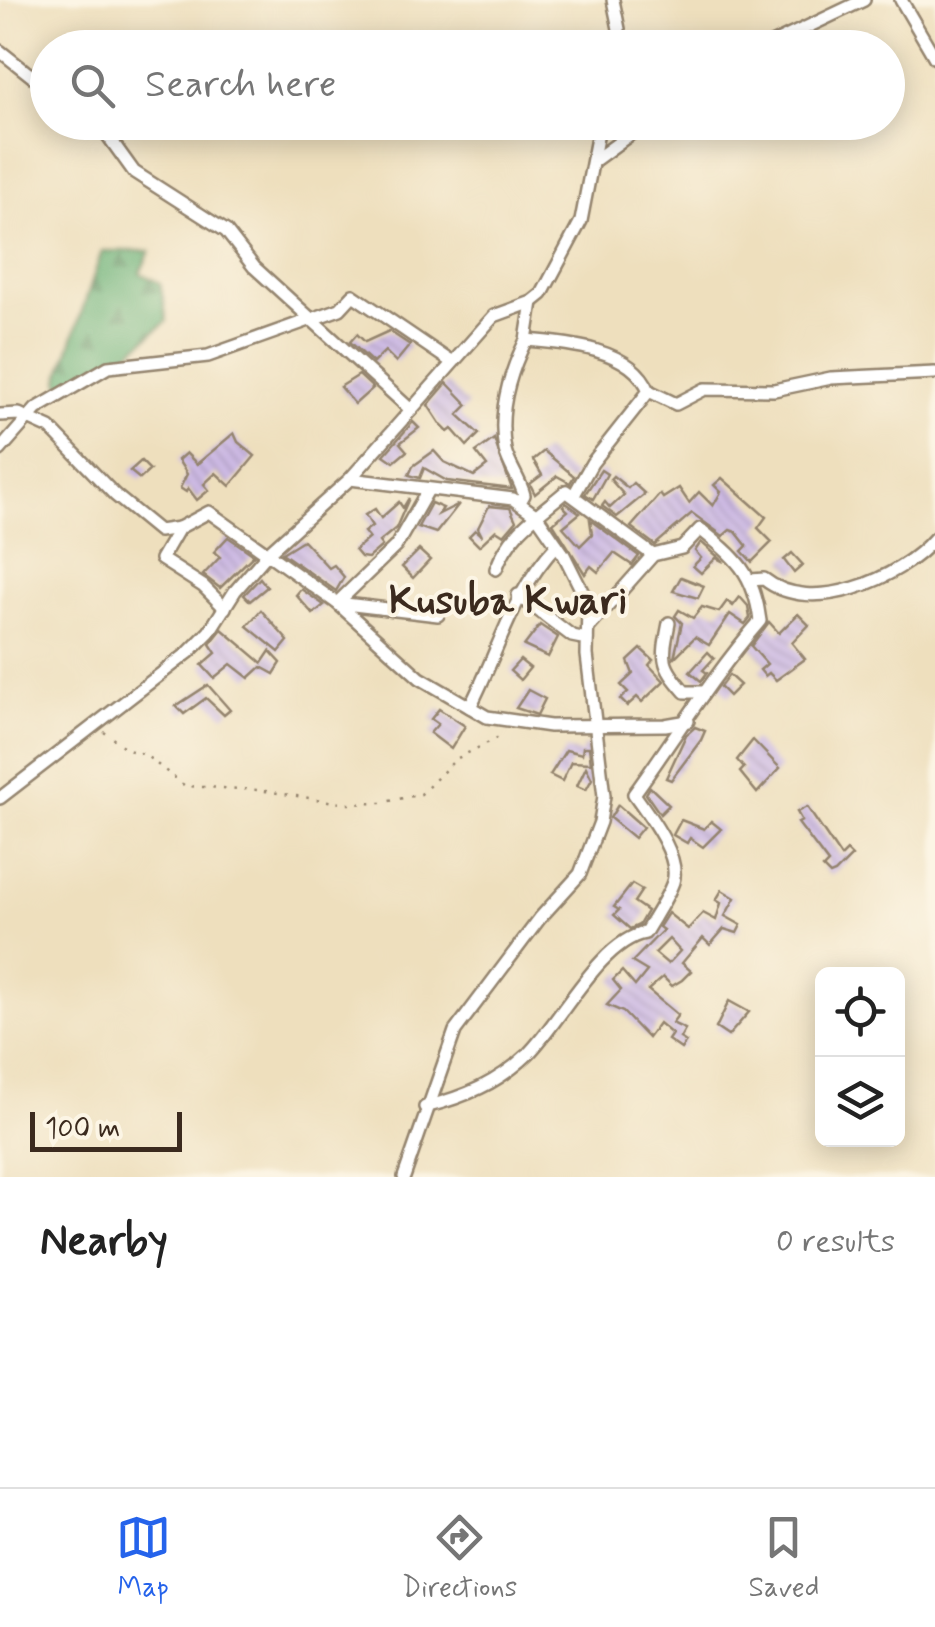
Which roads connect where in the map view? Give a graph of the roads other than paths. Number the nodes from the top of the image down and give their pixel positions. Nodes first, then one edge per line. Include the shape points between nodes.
1 (613, 0) edge
2 (864, 0) edge
3 (901, 0) edge
4 (619, 30) edge
5 (801, 30) edge
6 (0, 51) edge
7 (935, 58) edge
8 (30, 75) edge
9 (111, 140) edge
10 (598, 140) edge
11 (622, 140) edge
12 (595, 160) junction
13 (532, 302) junction
14 (310, 319) junction
15 (526, 340) junction
16 (450, 362) junction
17 (935, 372) edge
18 (650, 391) junction
19 (410, 410) junction
20 (0, 415) edge
21 (27, 416) junction
22 (0, 450) edge
23 (350, 479) junction
24 (428, 490) junction
25 (575, 493) junction
26 (520, 502) junction
27 (537, 516) junction
28 (179, 528) junction
29 (935, 538) edge
30 (557, 545) junction
31 (269, 552) junction
32 (653, 554) junction
33 (496, 569) dead end
34 (751, 580) junction
35 (518, 594) junction
36 (337, 603) junction
37 (224, 608) junction
38 (438, 615) dead end
39 (669, 623) dead end
40 (589, 632) junction
41 (704, 692) junction
42 (470, 707) junction
43 (688, 721) junction
44 (599, 726) junction
45 (0, 798) edge
46 (425, 1107) junction
47 (404, 1177) edge

1 - 4 street
2 - 5 street
3 - 7 street
6 - 8 street
9 - 14 street via 134,172 226,231
10 - 12 street
11 - 12 street
12 - 13 street via 570,244
13 - 15 street
13 - 16 street via 494,316
14 - 16 street via 340,309 353,295
14 - 19 street
14 - 21 street via 208,356 108,367
15 - 18 street via 584,345 644,378
15 - 26 street via 502,410 505,449 524,495
16 - 19 street
17 - 18 street via 830,378 774,390 705,389 676,404
18 - 25 street
19 - 23 street
20 - 21 street
21 - 22 street
21 - 28 street via 50,428 158,531
23 - 24 street
23 - 31 street
24 - 26 street
24 - 36 street via 396,546
25 - 27 street via 566,490
25 - 32 street
26 - 27 street
27 - 30 street
27 - 33 street via 504,546
28 - 31 street via 212,512
28 - 37 street via 161,559
29 - 34 street via 906,564 830,594 805,596
30 - 35 street
30 - 40 street via 588,603
31 - 36 street
31 - 37 street
32 - 34 street via 682,548 700,530 734,554
32 - 40 street
34 - 41 street via 760,621
35 - 40 street via 572,636
35 - 42 street
36 - 38 street
36 - 42 street via 420,678
37 - 45 street via 188,653
39 - 41 street via 662,658 668,674 685,692
40 - 44 street
41 - 43 street
42 - 44 street via 507,723
43 - 44 street
43 - 46 street via 634,794 671,855 673,870 645,933 620,946 514,1066 482,1089
44 - 46 street via 604,796 580,874 467,1011
46 - 47 street

